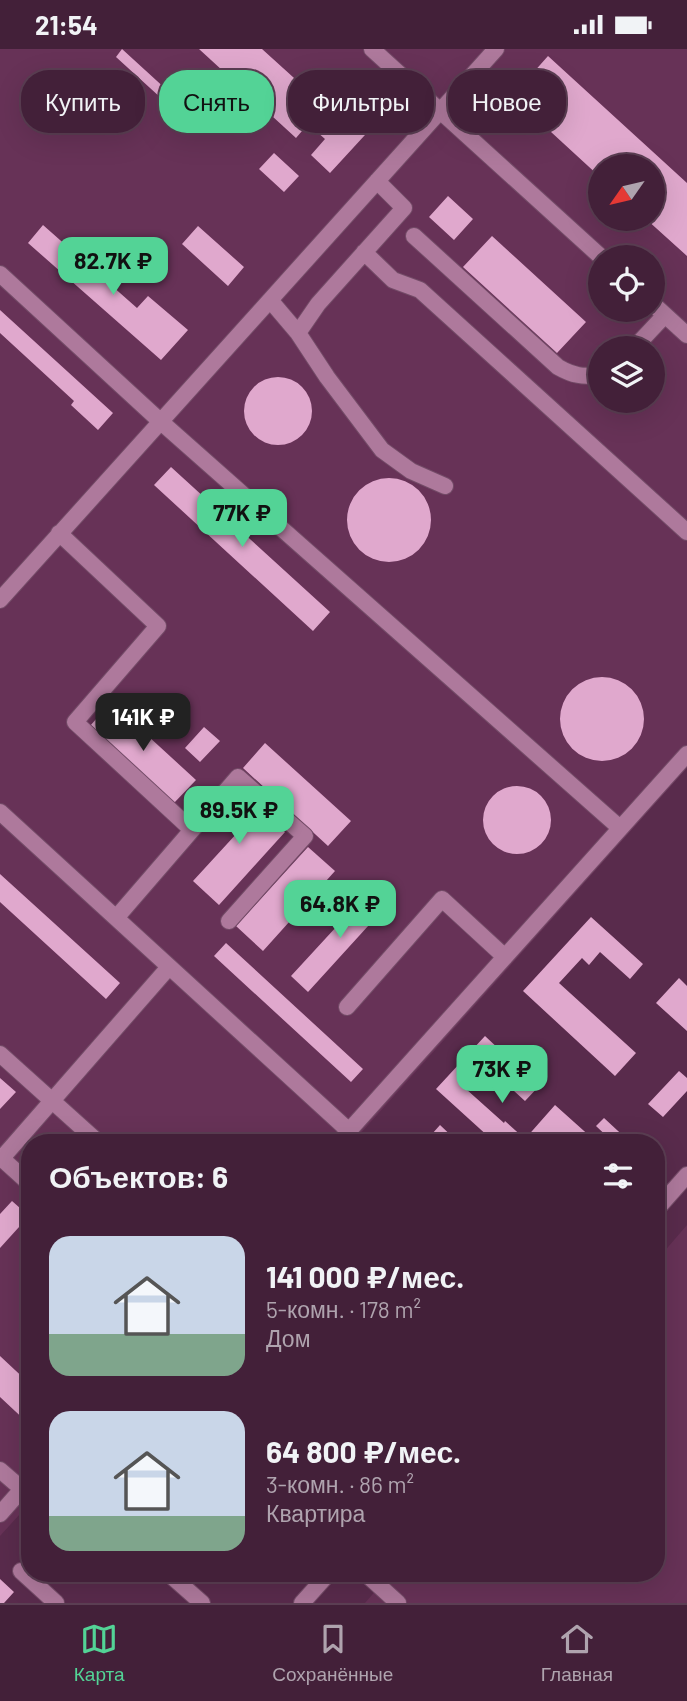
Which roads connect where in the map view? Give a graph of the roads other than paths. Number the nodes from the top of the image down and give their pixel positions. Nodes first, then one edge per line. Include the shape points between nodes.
1 (372, 49) edge
2 (496, 49) edge
3 (440, 111) junction
4 (377, 181) junction
5 (414, 236) dead end
6 (588, 245) edge
7 (364, 253) junction
8 (0, 274) edge
9 (270, 300) junction
10 (665, 315) edge
11 (298, 333) junction
12 (687, 335) edge
13 (588, 377) edge
14 (160, 421) junction
15 (445, 486) dead end
16 (687, 532) edge
17 (60, 533) junction
18 (0, 600) edge
19 (687, 754) edge
20 (0, 812) edge
21 (620, 828) junction
22 (192, 830) junction
23 (116, 918) junction
24 (229, 921) dead end
25 (505, 957) junction
26 (169, 967) junction
27 (347, 1007) dead end
28 (0, 1054) edge
29 (52, 1101) junction
30 (22, 1134) edge
31 (89, 1134) edge
32 (340, 1134) edge
33 (346, 1134) edge
34 (21, 1135) edge
35 (1, 1157) edge
36 (687, 1175) edge
37 (21, 1176) edge
38 (665, 1200) edge
39 (0, 1470) edge
40 (21, 1482) edge
41 (21, 1491) edge
42 (0, 1514) edge
43 (33, 1582) edge
44 (178, 1582) edge
45 (321, 1582) edge
46 (375, 1582) edge
47 (56, 1603) edge
48 (202, 1603) edge
49 (302, 1603) edge
50 (398, 1603) edge

1 - 3 street
2 - 3 street
3 - 4 street
3 - 6 street
4 - 7 street via 404,208
4 - 9 street
5 - 13 street via 558,367
7 - 11 street
7 - 16 street via 393,280 420,290
8 - 14 street
9 - 11 street
9 - 14 street
10 - 12 street
11 - 15 street via 382,450 411,471
14 - 17 street
14 - 21 street
17 - 18 street
17 - 22 street via 158,626 75,722
19 - 21 street
20 - 23 street
21 - 25 street
22 - 23 street
22 - 24 street via 238,778 305,836
23 - 26 street
25 - 27 street via 442,899
25 - 33 street
26 - 29 street
26 - 32 street
28 - 29 street
29 - 30 street
29 - 31 street
34 - 35 street
35 - 37 street
36 - 38 street
39 - 40 street
41 - 42 street
43 - 47 street
44 - 48 street
45 - 49 street
46 - 50 street

